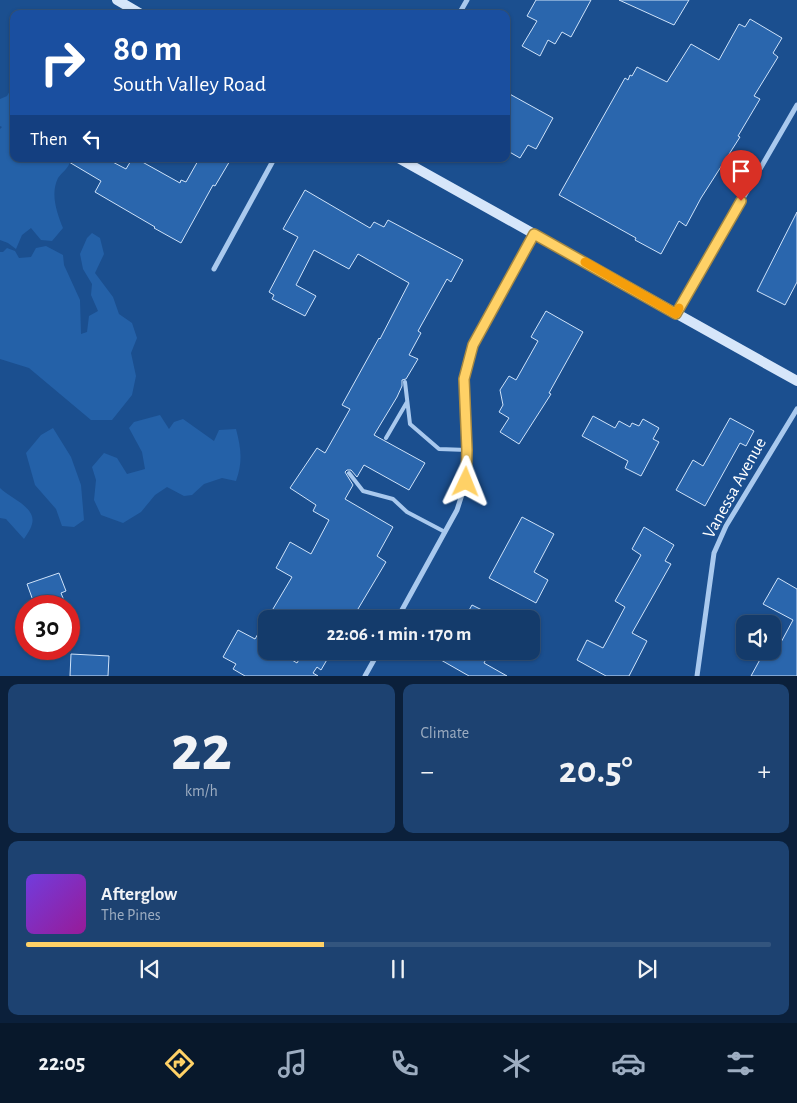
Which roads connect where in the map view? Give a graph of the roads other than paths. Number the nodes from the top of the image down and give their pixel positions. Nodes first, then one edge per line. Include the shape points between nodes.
1 (117, 0) edge
2 (134, 10) edge
3 (797, 105) edge
4 (272, 162) edge
5 (405, 162) edge
6 (534, 234) junction
7 (214, 269) dead end
8 (676, 314) junction
9 (405, 382) dead end
10 (797, 382) edge
11 (407, 402) junction
12 (797, 409) edge
13 (386, 438) dead end
14 (467, 450) junction
15 (349, 473) dead end
16 (445, 532) junction
17 (402, 610) edge
18 (374, 660) edge
19 (365, 676) edge
20 (697, 676) edge

1 - 2 main road
3 - 8 street
4 - 7 street
5 - 6 main road
6 - 8 main road
6 - 14 street via 473,345 464,379
8 - 10 main road
9 - 11 lane
11 - 13 lane
11 - 14 lane via 410,424 439,449
12 - 20 street, Vanessa Avenue via 726,526 714,553
14 - 16 street via 466,482 457,510
15 - 16 lane via 363,492 393,499 407,512
16 - 17 street
18 - 19 street

